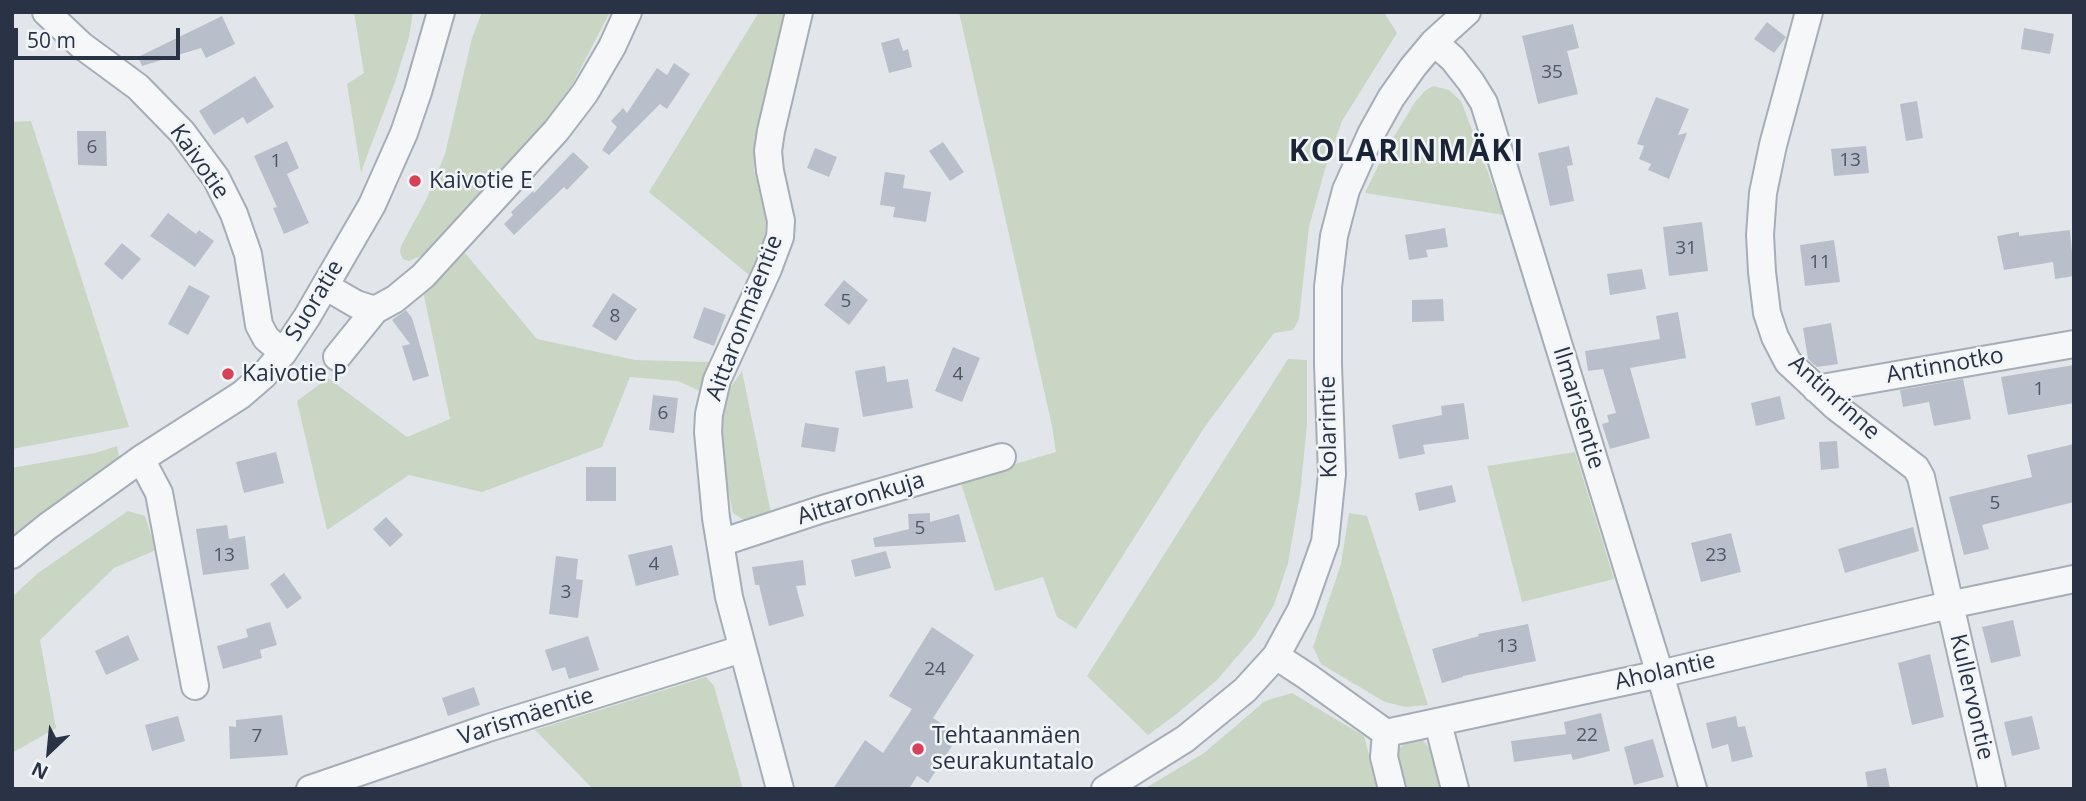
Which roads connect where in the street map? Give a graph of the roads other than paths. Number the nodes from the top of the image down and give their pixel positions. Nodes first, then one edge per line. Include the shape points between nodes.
1 (46, 12) edge
2 (441, 12) edge
3 (628, 12) edge
4 (799, 12) edge
5 (1467, 12) edge
6 (1809, 12) edge
7 (1434, 42) junction
8 (325, 286) junction
9 (375, 310) junction
10 (2074, 344) edge
11 (284, 353) junction
12 (337, 357) dead end
13 (1816, 389) junction
14 (1002, 457) dead end
15 (141, 459) junction
16 (720, 543) junction
17 (12, 555) edge
18 (2074, 579) edge
19 (1949, 605) junction
20 (742, 649) junction
21 (1276, 656) junction
22 (1660, 674) junction
23 (195, 686) dead end
24 (1438, 723) junction
25 (1386, 733) junction
26 (310, 789) edge
27 (780, 789) edge
28 (1105, 789) edge
29 (1392, 789) edge
30 (1455, 789) edge
31 (1693, 789) edge
32 (1992, 789) edge

1 - 11 street, Kaivotie via 138,87 182,132 216,178 248,254 259,325
2 - 8 street, Suoratie via 404,133 372,205
3 - 9 street via 585,93 556,131 423,276
4 - 16 street, Aittaronmäentie via 768,151 780,237 725,360 709,414
5 - 7 street, Kolarintie
6 - 13 street, Antinrinne via 1773,145 1760,235 1775,337 1788,362
7 - 21 street, Kolarintie via 1391,98 1371,134 1346,190 1334,236 1328,287 1332,474 1325,542 1301,610
7 - 22 street, Ilmarisentie via 1453,59 1484,103
8 - 9 street
8 - 11 street, Suoratie
9 - 12 street
10 - 13 street, Antinnotko
11 - 15 street, Suoratie via 241,395
13 - 19 street, Antinrinne via 1922,477
14 - 16 street, Aittaronkuja
15 - 17 street, Suoratie
15 - 23 street via 159,494
16 - 20 street, Aittaronmäentie
18 - 19 street, Aholantie
19 - 22 street, Aholantie
19 - 32 street, Kullervontie
20 - 26 street, Varismäentie
20 - 27 street, Aittaronmäentie
21 - 25 street
21 - 28 street, Kolarintie via 1245,690 1185,739
22 - 24 street, Aholantie
22 - 31 street, Ilmarisentie
24 - 25 street, Aholantie
24 - 30 street
25 - 29 street via 1384,757

